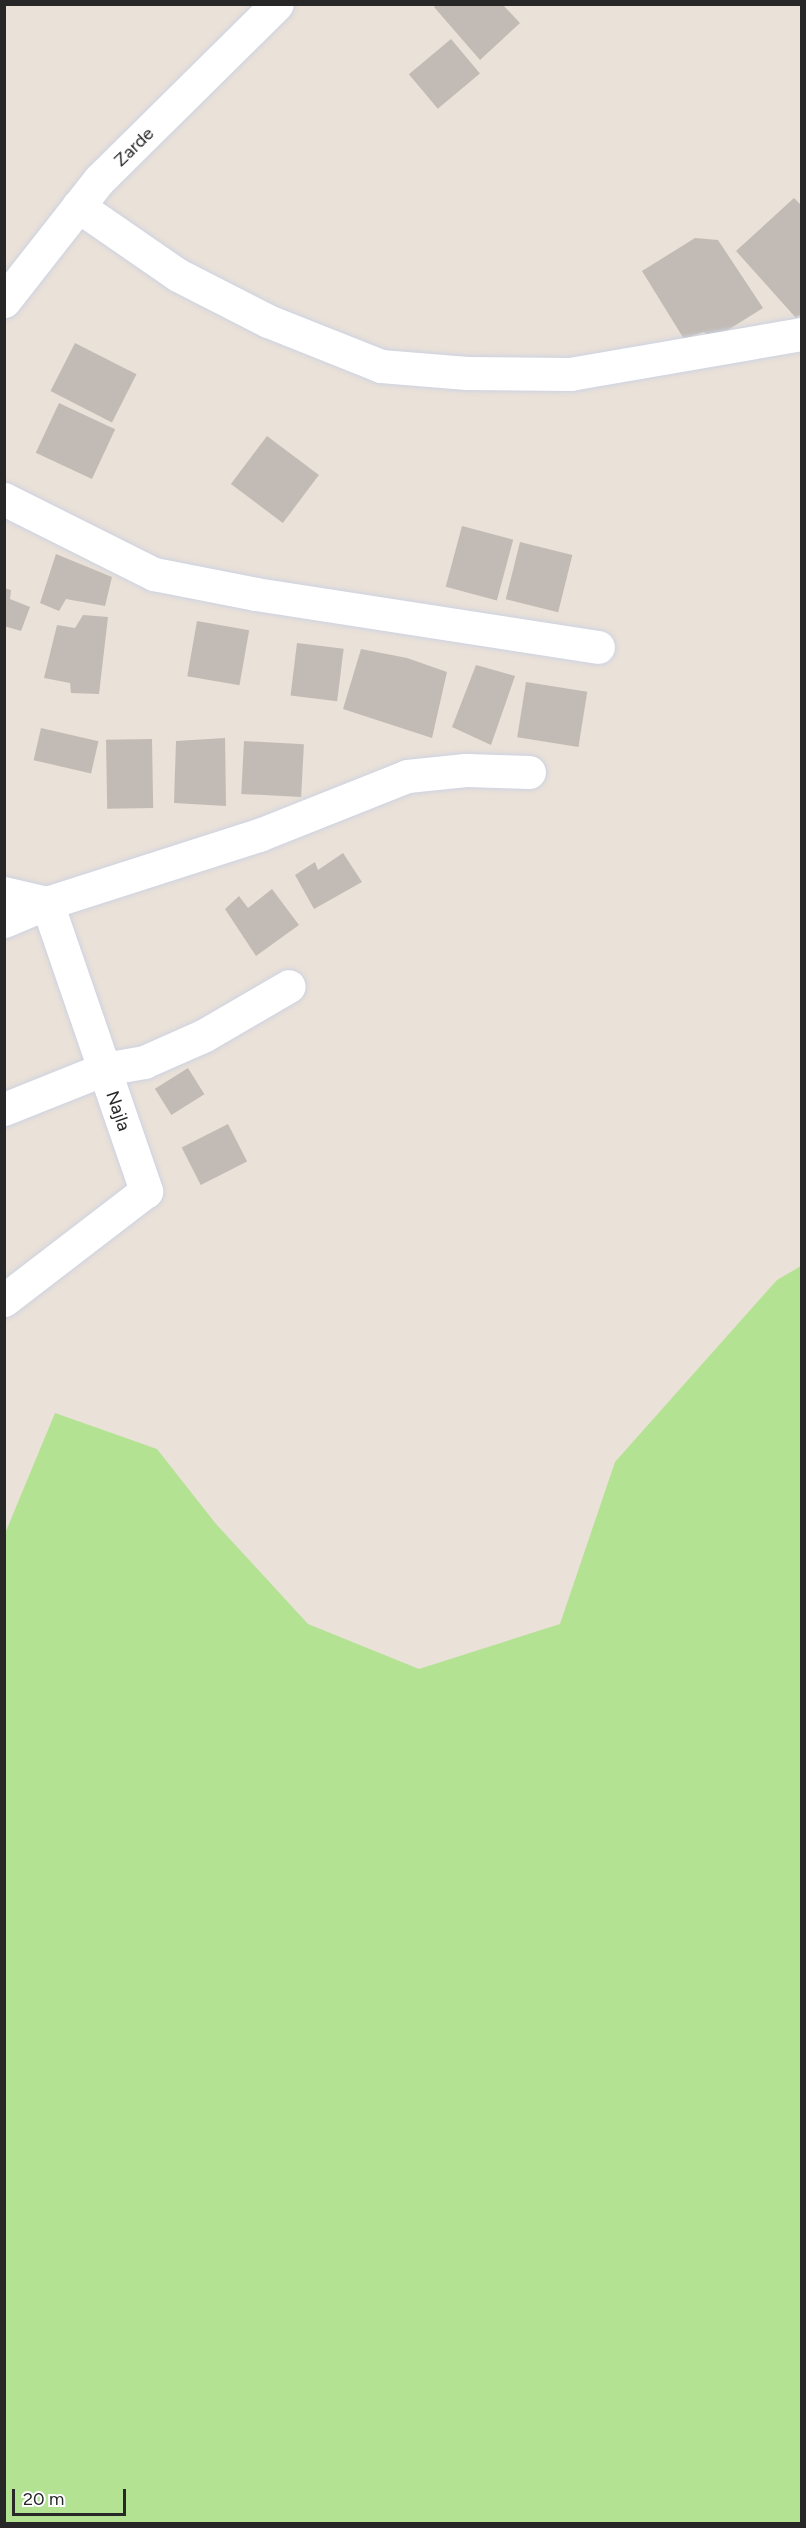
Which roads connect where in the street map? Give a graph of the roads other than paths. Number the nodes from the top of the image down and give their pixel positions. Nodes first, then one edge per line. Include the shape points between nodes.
1 (277, 4) edge
2 (78, 206) junction
3 (4, 301) edge
4 (801, 334) edge
5 (4, 499) edge
6 (598, 646) dead end
7 (529, 772) dead end
8 (4, 893) edge
9 (47, 903) junction
10 (4, 921) edge
11 (289, 986) dead end
12 (104, 1069) junction
13 (4, 1109) edge
14 (4, 1300) edge

1 - 2 street, Zarde via 99,180
2 - 3 street, Zarde
2 - 4 street via 178,275 268,321 381,366 467,374 570,374
5 - 6 street via 154,574 256,594
7 - 9 street via 466,770 406,776 259,835
8 - 9 street
9 - 10 street
9 - 12 street, Najla
11 - 12 street via 203,1036 144,1062
12 - 13 street
12 - 14 street, Najla via 146,1191

